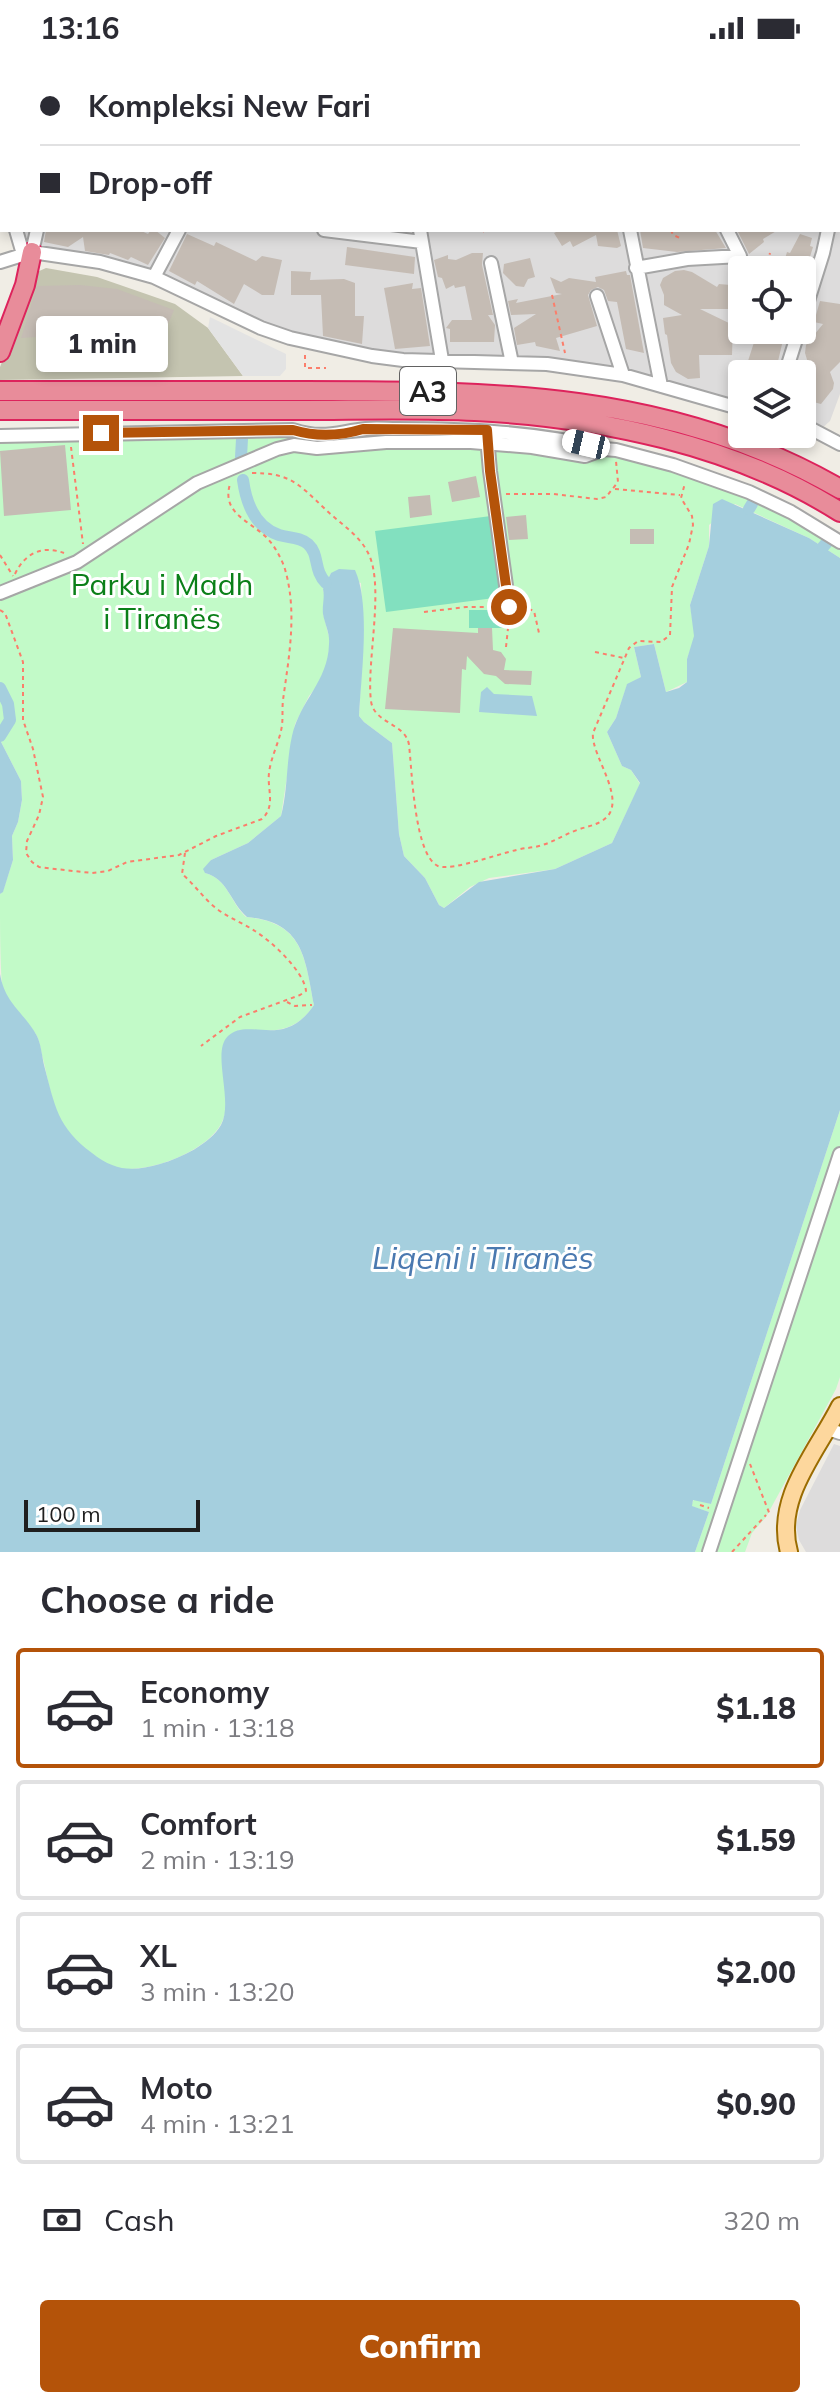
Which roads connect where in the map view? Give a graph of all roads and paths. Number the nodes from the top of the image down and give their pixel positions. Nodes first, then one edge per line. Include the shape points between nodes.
1 (17, 232) edge
2 (36, 232) edge
3 (178, 232) edge
4 (356, 232) edge
5 (630, 232) edge
6 (672, 232) edge
7 (728, 232) edge
8 (828, 232) edge
9 (421, 236) edge
10 (680, 238) dead end
11 (28, 253) junction
12 (770, 253) dead end
13 (769, 256) edge
14 (0, 262) edge
15 (491, 263) dead end
16 (636, 268) junction
17 (816, 275) edge
18 (154, 277) junction
19 (552, 295) dead end
20 (597, 296) dead end
21 (304, 342) junction
22 (0, 352) edge
23 (442, 360) junction
24 (566, 360) dead end
25 (512, 363) junction
26 (326, 368) dead end
27 (623, 375) junction
28 (661, 386) junction
29 (0, 391) edge
30 (728, 405) edge
31 (0, 410) edge
32 (678, 423) junction
33 (728, 427) edge
34 (816, 431) edge
35 (71, 433) junction
36 (0, 436) edge
37 (487, 437) junction
38 (653, 438) junction
39 (840, 444) edge
40 (786, 448) edge
41 (615, 467) dead end
42 (693, 472) junction
43 (246, 473) dead end
44 (840, 475) edge
45 (231, 481) dead end
46 (614, 489) junction
47 (840, 489) edge
48 (681, 495) junction
49 (493, 496) junction
50 (840, 512) edge
51 (840, 526) edge
52 (840, 542) edge
53 (0, 555) edge
54 (82, 559) junction
55 (0, 593) edge
56 (509, 604) junction
57 (0, 610) edge
58 (424, 612) dead end
59 (539, 633) dead end
60 (506, 647) dead end
61 (595, 652) dead end
62 (624, 658) junction
63 (185, 852) junction
64 (286, 1001) junction
65 (312, 1005) dead end
66 (201, 1046) dead end
67 (840, 1154) edge
68 (840, 1406) edge
69 (834, 1431) edge
70 (750, 1462) dead end
71 (709, 1552) edge
72 (732, 1552) edge
73 (789, 1552) edge

1 - 11 street
2 - 11 street
3 - 18 street
4 - 9 street
5 - 16 street
6 - 10 path
7 - 16 street via 740,256
8 - 17 street
9 - 23 street
11 - 14 street
11 - 18 street via 78,257
11 - 22 highway via 25,285
12 - 13 path
15 - 25 street
16 - 28 street
18 - 21 street via 223,312
19 - 24 path
20 - 27 street
21 - 23 street via 372,356
21 - 26 path via 305,368
23 - 25 street
25 - 27 street
27 - 28 street
28 - 30 street
29 - 32 highway, A3 via 504,393 590,403
31 - 38 highway, A3 via 472,411 555,418
32 - 33 highway via 706,420
32 - 47 highway, A3 via 773,454
34 - 39 street
35 - 36 street
35 - 37 street via 293,430 309,435 363,429
35 - 54 path
37 - 42 street via 585,456 609,449
37 - 49 street
37 - 54 street via 289,446 197,483
38 - 50 highway, A3 via 759,469
38 - 51 highway via 670,450 749,477
40 - 44 highway
41 - 46 path
42 - 48 path
42 - 52 street via 749,492
43 - 62 path via 294,480 370,555 375,587 372,704 408,740 425,849 438,866 548,845 606,818 610,786 592,740
45 - 63 path via 227,493 232,510 272,543 288,581 291,612 282,725 268,774 268,813
46 - 48 path
46 - 49 path via 597,499
48 - 62 path via 693,525 672,587 670,635 661,642 638,641
49 - 56 street
53 - 54 path via 14,577 21,562 40,550
54 - 55 street
56 - 58 path
56 - 59 path via 534,611
56 - 60 path
57 - 63 path via 23,662 23,720 43,797 27,841 29,859 39,867 92,873
61 - 62 path
63 - 64 path via 182,874 196,891 258,933 304,981 304,993
64 - 65 path
64 - 66 path via 232,1021
67 - 71 street
68 - 69 main road
69 - 73 main road via 789,1498
70 - 72 path via 769,1514

